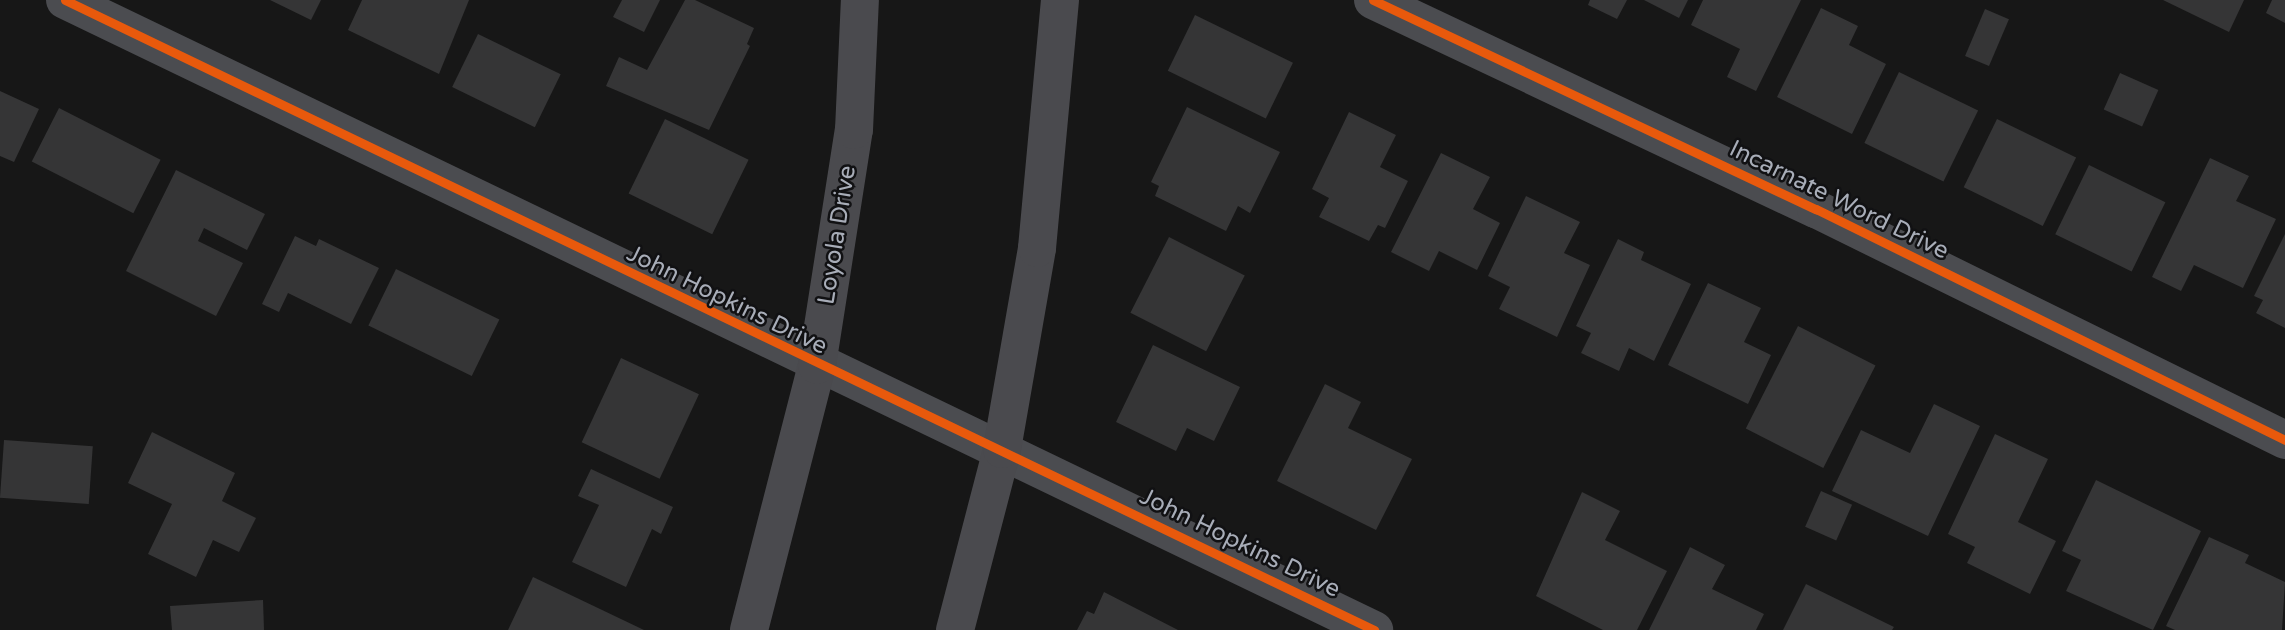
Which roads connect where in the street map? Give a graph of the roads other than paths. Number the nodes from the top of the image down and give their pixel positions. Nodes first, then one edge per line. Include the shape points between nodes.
1 (65, 0) edge
2 (860, 0) edge
3 (1060, 0) edge
4 (1374, 0) edge
5 (817, 365) junction
6 (2285, 440) edge
7 (1002, 449) junction
8 (749, 630) edge
9 (955, 630) edge
10 (1374, 630) edge

1 - 5 street, John Hopkins Drive
2 - 5 main road, Loyola Drive via 854,130
3 - 7 main road via 1037,248
4 - 6 street, Incarnate Word Drive via 1816,209
5 - 7 street, John Hopkins Drive
5 - 8 main road, Loyola Drive
7 - 9 main road
7 - 10 street, John Hopkins Drive

